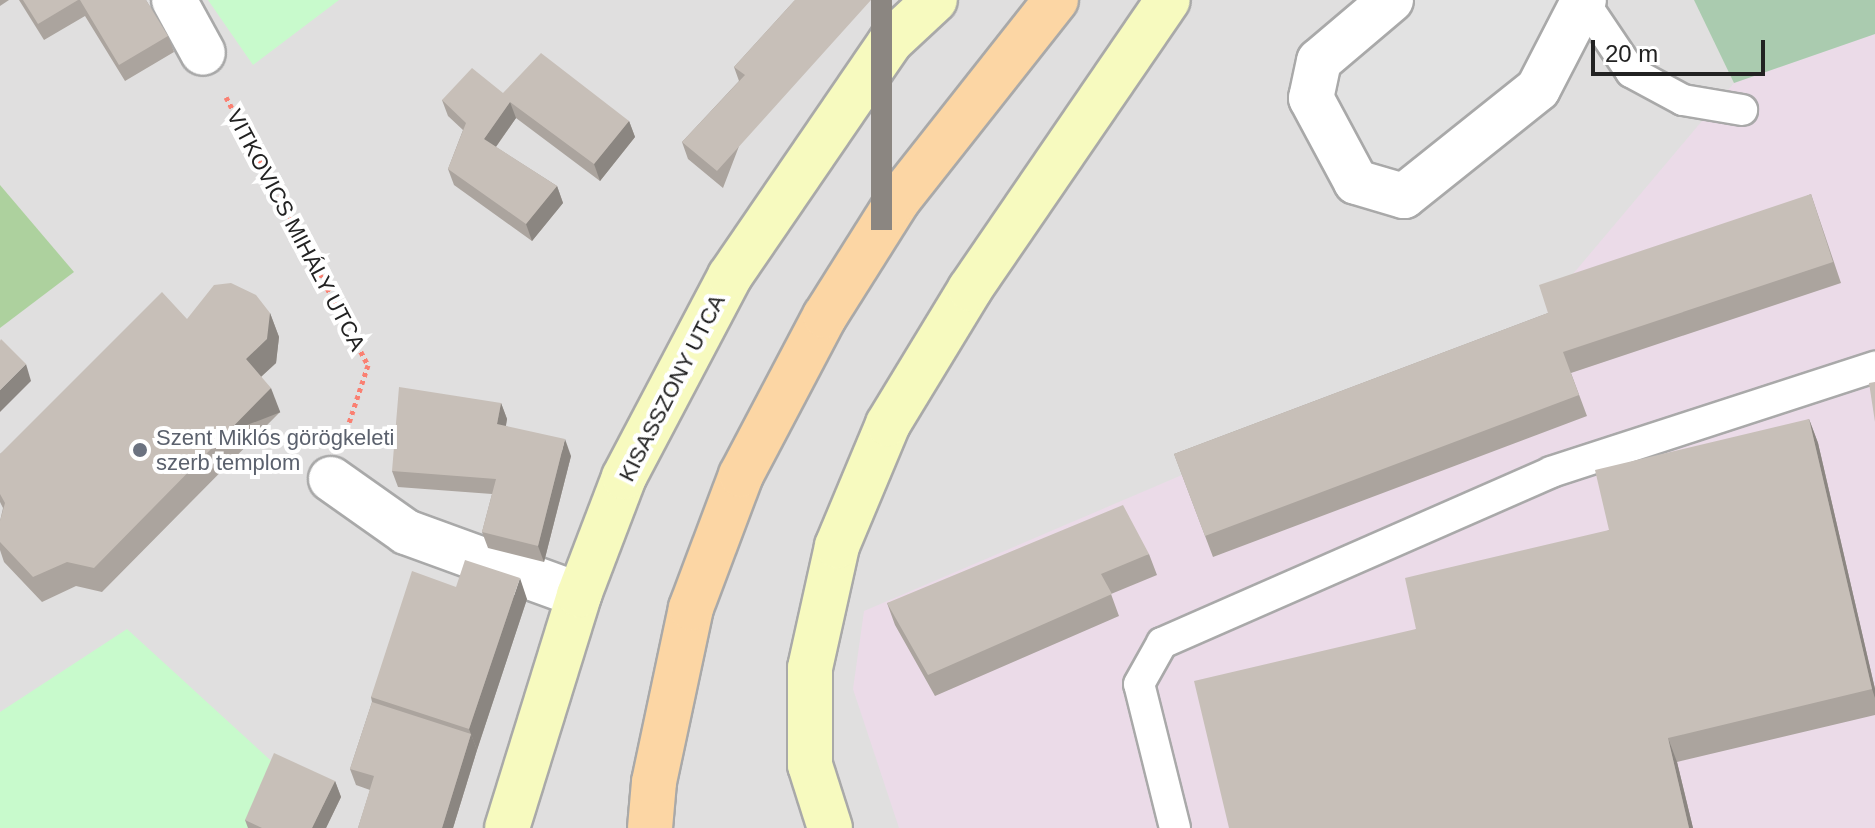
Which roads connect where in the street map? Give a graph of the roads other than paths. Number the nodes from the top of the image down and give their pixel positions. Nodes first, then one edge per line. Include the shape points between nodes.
1 (174, 0) edge
2 (935, 0) edge
3 (1056, 0) edge
4 (1168, 0) edge
5 (1391, 0) edge
6 (1585, 2) edge
7 (203, 53) road end
8 (1742, 110) dead end
9 (1875, 367) edge
10 (331, 479) road end
11 (579, 595) junction
12 (507, 828) edge
13 (650, 828) edge
14 (830, 828) edge
15 (1175, 828) edge

1 - 7 street
2 - 11 main road, KISASSZONY UTCA via 891,41 730,276 624,477
3 - 13 main road via 898,200 825,316 741,475 691,608 654,782
4 - 14 main road via 970,289 888,424 837,546 810,668 810,765
5 - 6 street via 1319,61 1311,98 1356,182 1404,196 1538,89
6 - 8 lane via 1631,72 1683,100
9 - 15 lane via 1551,472 1162,643 1139,684
10 - 11 street via 406,532
11 - 12 main road, KISASSZONY UTCA

